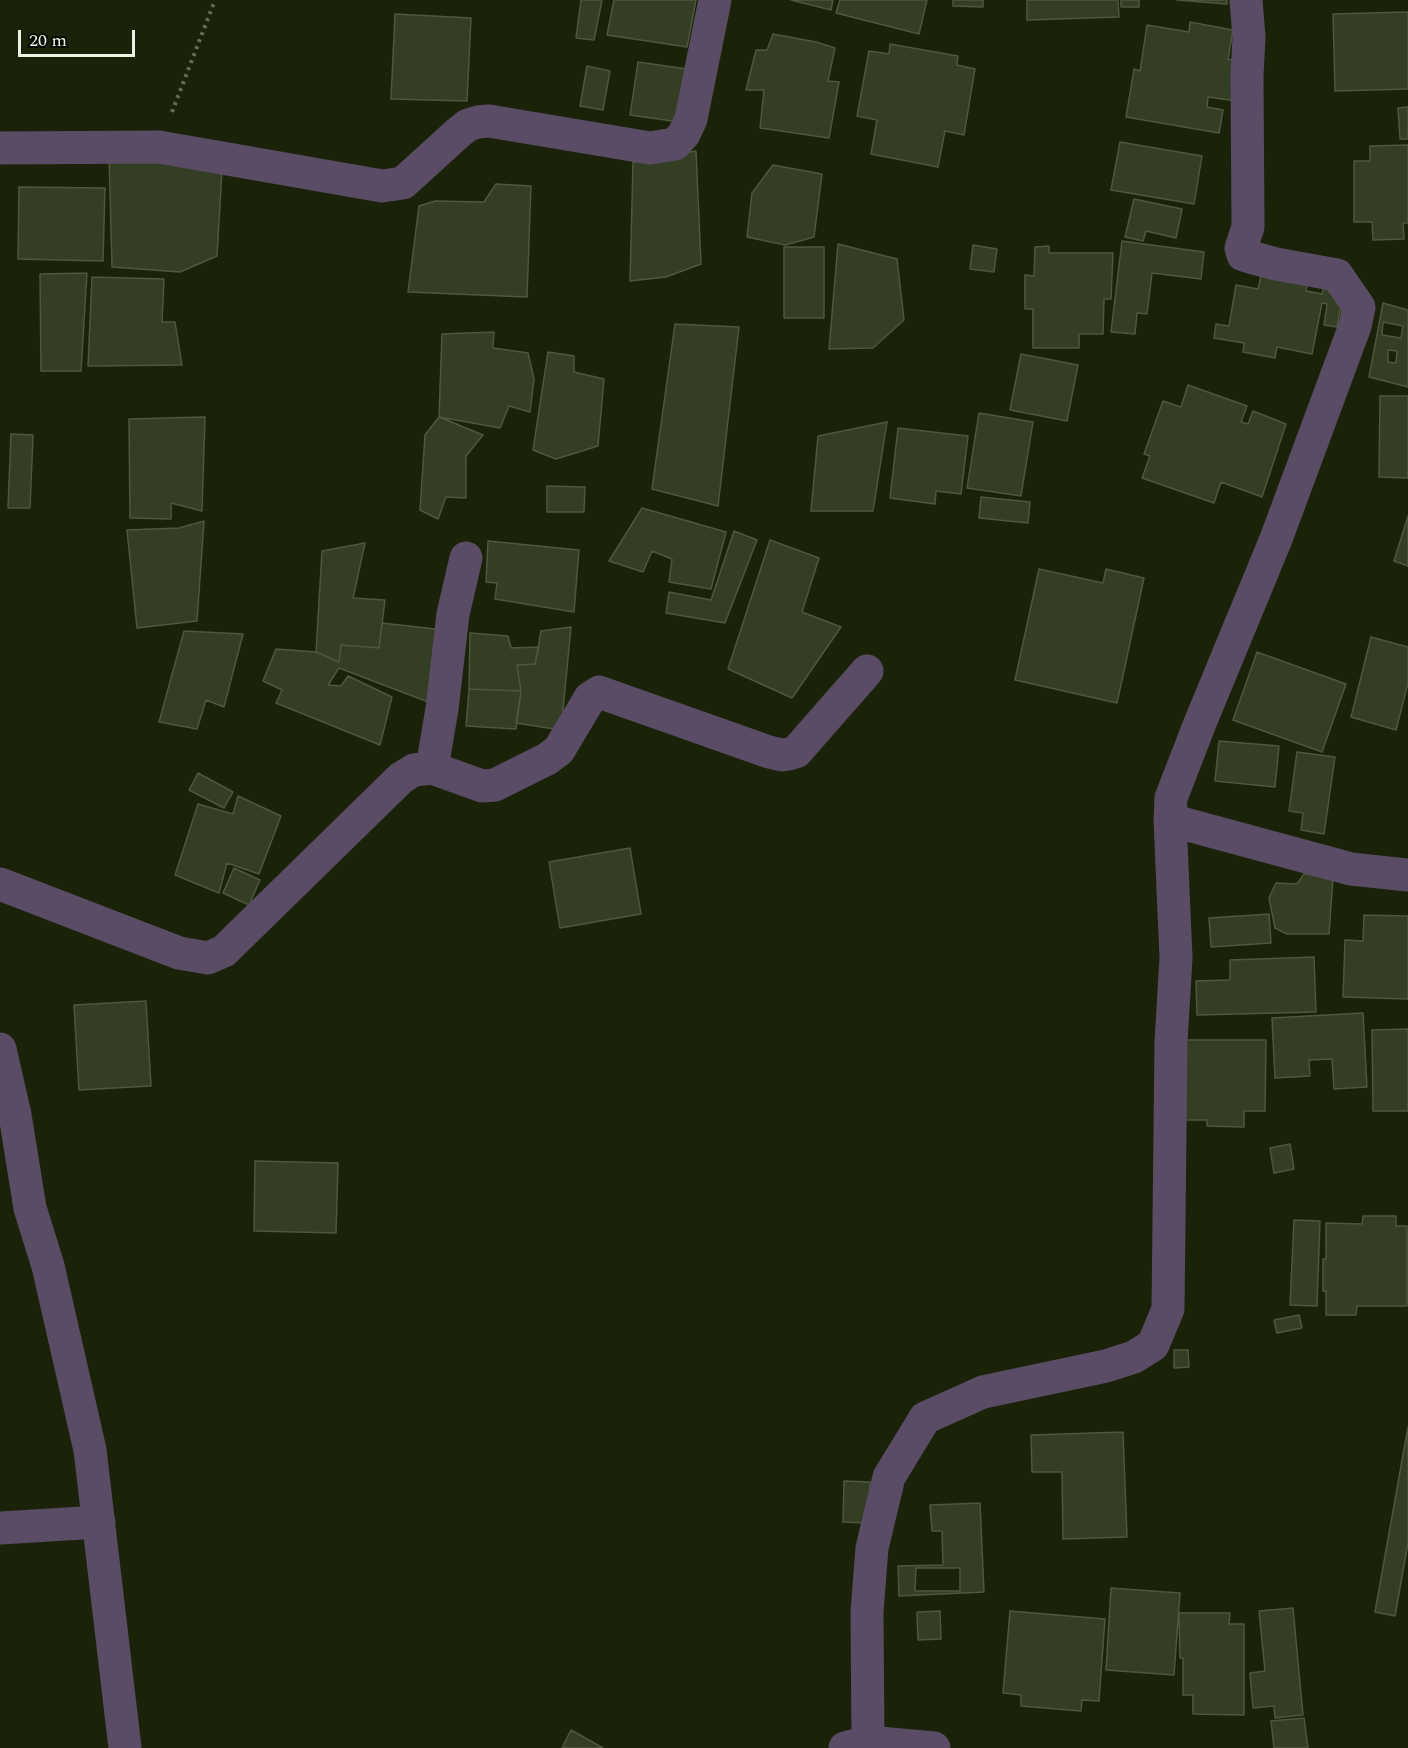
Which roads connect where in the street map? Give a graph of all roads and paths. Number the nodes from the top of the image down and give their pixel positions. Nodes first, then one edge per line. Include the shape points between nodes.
1 (215, 0) edge
2 (715, 0) edge
3 (1246, 0) edge
4 (159, 147) junction
5 (0, 148) edge
6 (466, 558) dead end
7 (867, 671) dead end
8 (432, 768) junction
9 (1170, 820) junction
10 (1408, 875) edge
11 (0, 884) edge
12 (0, 1049) edge
13 (99, 1522) junction
14 (0, 1528) edge
15 (857, 1745) edge
16 (125, 1748) edge
17 (934, 1748) edge

1 - 4 path
2 - 4 street via 691,119 675,144 650,148 478,122 459,132 403,183 382,186
3 - 9 street via 1248,227 1241,248 1250,257 1337,274 1359,306 1276,539 1171,798
4 - 5 street
6 - 8 street via 453,615
7 - 8 street via 796,752 789,754 769,752 599,692 590,698 558,750 495,785 482,786
8 - 11 street via 414,770 401,778 224,951 208,958 178,953
9 - 10 street via 1351,869
9 - 15 street via 1176,958 1168,1309 1153,1345 1134,1357 983,1392 925,1418 889,1477 872,1548
12 - 13 street via 30,1208 84,1416
13 - 14 street
13 - 16 street
15 - 17 street

